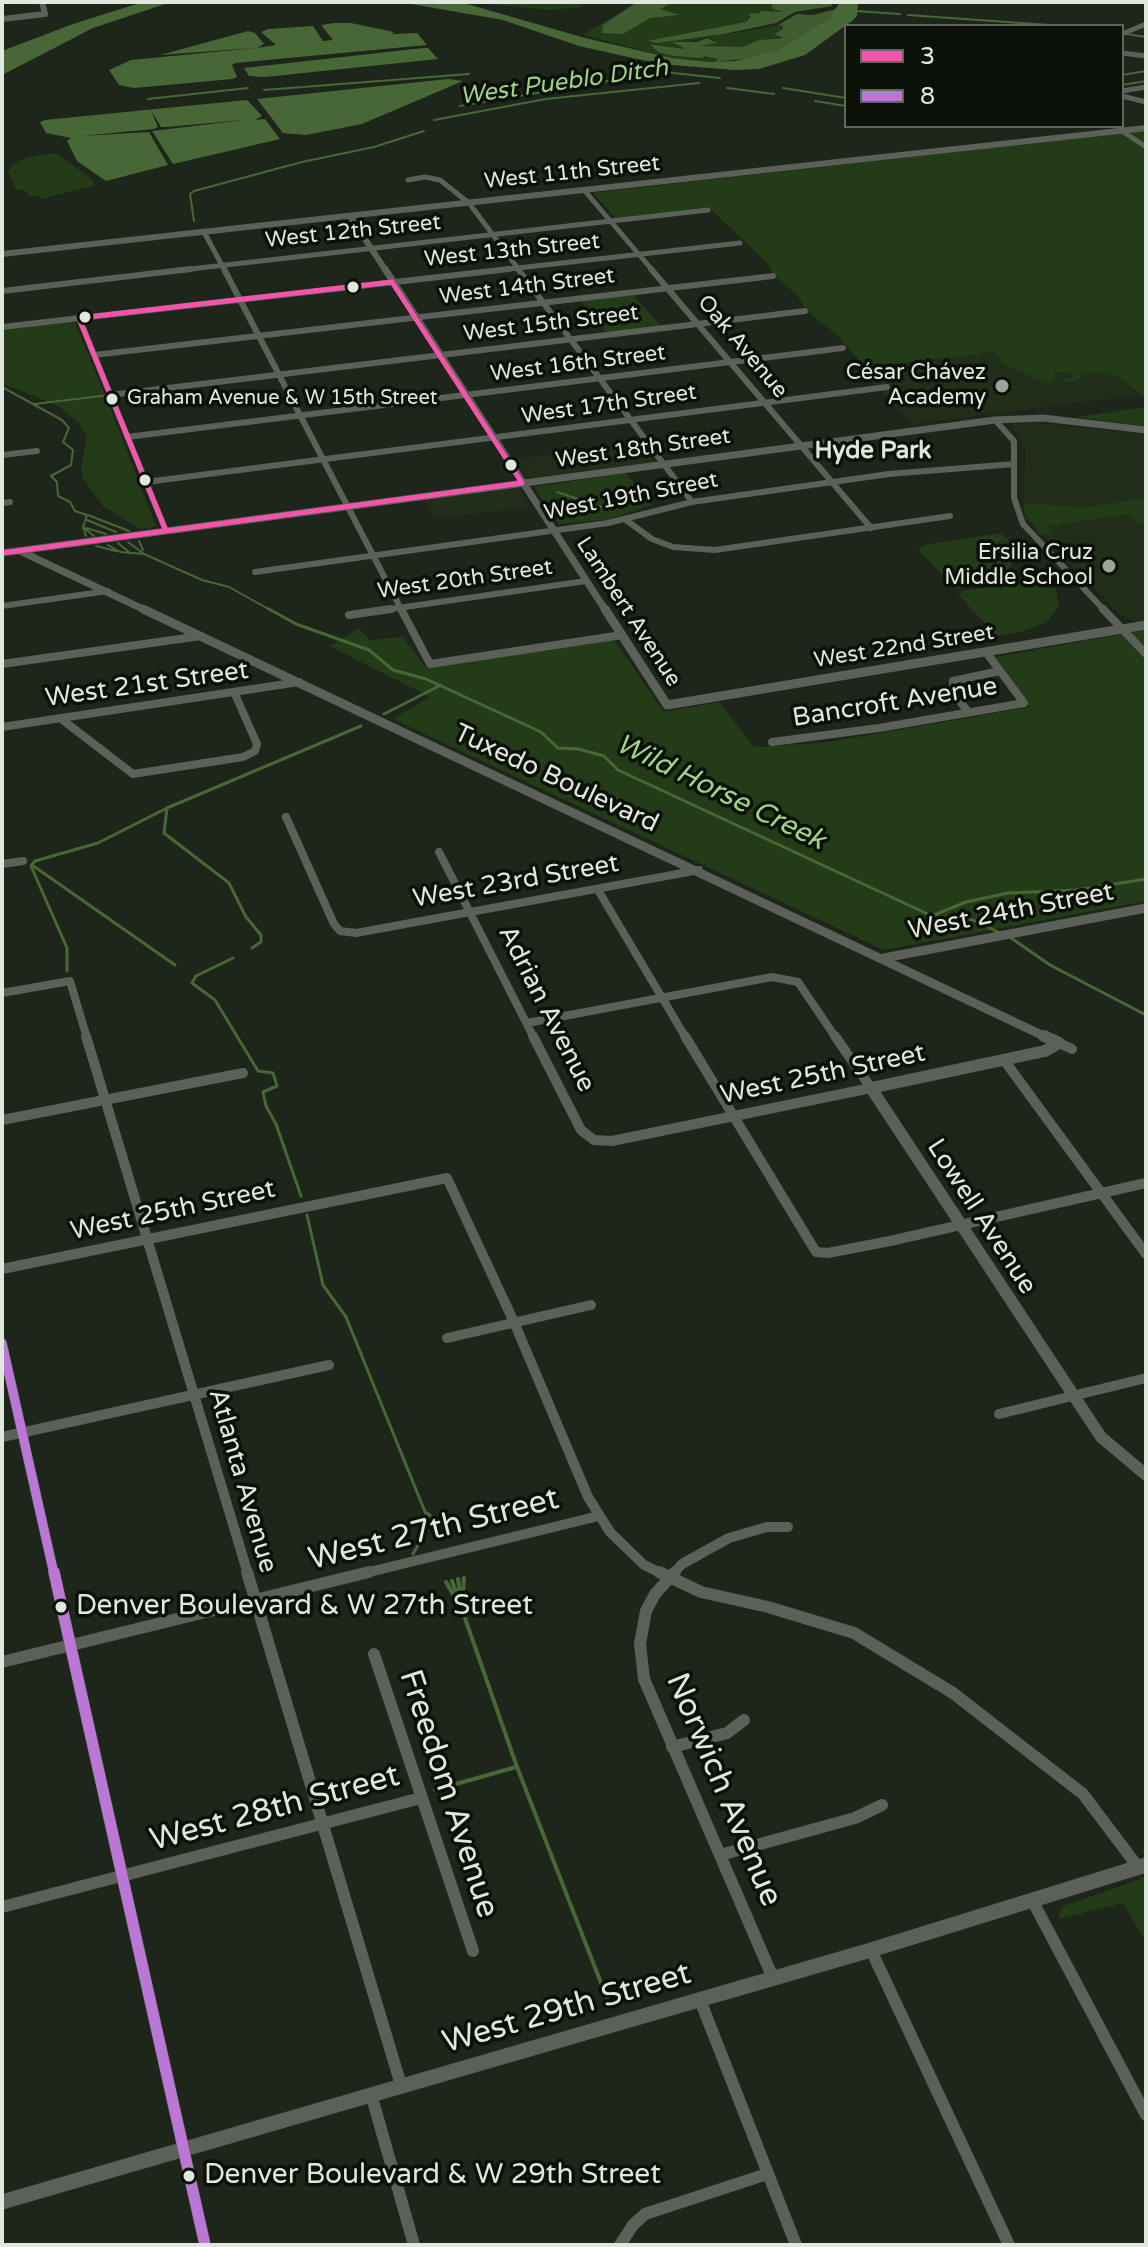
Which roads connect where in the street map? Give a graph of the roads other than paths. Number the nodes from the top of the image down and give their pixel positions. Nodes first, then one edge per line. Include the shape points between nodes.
1 (42, 2) edge
2 (2, 19) edge
3 (1146, 24) edge
4 (1124, 34) edge
5 (1124, 53) edge
6 (1146, 56) edge
7 (1146, 87) edge
8 (1124, 93) edge
9 (1124, 95) edge
10 (1146, 102) edge
11 (1146, 128) edge
12 (1122, 131) junction
13 (1146, 147) edge
14 (408, 180) dead end
15 (584, 190) junction
16 (469, 203) junction
17 (708, 210) dead end
18 (350, 216) junction
19 (610, 221) junction
20 (204, 232) junction
21 (492, 234) junction
22 (740, 243) dead end
23 (371, 248) junction
24 (2, 254) edge
25 (639, 254) junction
26 (222, 265) junction
27 (518, 268) junction
28 (773, 276) dead end
29 (392, 282) junction
30 (668, 288) junction
31 (2, 291) edge
32 (239, 300) junction
33 (543, 303) junction
34 (805, 311) dead end
35 (2, 318) edge
36 (79, 318) junction
37 (415, 318) junction
38 (699, 324) junction
39 (4, 327) edge
40 (258, 335) junction
41 (572, 340) junction
42 (843, 348) dead end
43 (94, 355) junction
44 (441, 356) junction
45 (731, 362) junction
46 (278, 374) junction
47 (599, 379) junction
48 (887, 387) dead end
49 (110, 395) junction
50 (468, 396) junction
51 (766, 403) junction
52 (298, 415) junction
53 (631, 420) junction
54 (995, 420) junction
55 (1146, 430) edge
56 (127, 437) junction
57 (493, 438) junction
58 (802, 446) junction
59 (37, 451) dead end
60 (2, 455) edge
61 (324, 459) junction
62 (664, 464) junction
63 (1014, 464) junction
64 (146, 482) junction
65 (833, 482) junction
66 (522, 483) junction
67 (692, 502) junction
68 (347, 506) junction
69 (950, 516) dead end
70 (626, 520) junction
71 (871, 528) junction
72 (166, 531) junction
73 (553, 531) junction
74 (48, 547) junction
75 (19, 550) junction
76 (2, 553) edge
77 (371, 556) junction
78 (65, 571) junction
79 (255, 572) dead end
80 (586, 581) junction
81 (108, 591) junction
82 (2, 606) edge
83 (399, 608) junction
84 (349, 615) dead end
85 (1146, 625) edge
86 (1124, 629) junction
87 (622, 635) junction
88 (201, 636) junction
89 (986, 652) junction
90 (1146, 654) edge
91 (2, 664) edge
92 (1000, 671) junction
93 (299, 682) junction
94 (234, 692) junction
95 (667, 705) joint
96 (968, 712) junction
97 (60, 718) junction
98 (2, 727) edge
99 (772, 742) dead end
100 (286, 817) dead end
101 (439, 852) dead end
102 (23, 861) dead end
103 (2, 864) edge
104 (699, 870) junction
105 (598, 890) junction
106 (1146, 908) edge
107 (470, 912) junction
108 (884, 958) junction
109 (2, 993) edge
110 (663, 997) junction
111 (527, 1023) junction
112 (1059, 1043) junction
113 (1072, 1049) dead end
114 (1004, 1060) junction
115 (243, 1073) dead end
116 (871, 1088) junction
117 (104, 1101) junction
118 (734, 1117) junction
119 (2, 1120) edge
120 (594, 1140) joint
121 (1146, 1183) edge
122 (1101, 1193) junction
123 (959, 1225) junction
124 (148, 1239) junction
125 (1146, 1254) edge
126 (2, 1269) edge
127 (591, 1305) dead end
128 (514, 1322) junction
129 (447, 1338) dead end
130 (2, 1343) edge
131 (329, 1365) dead end
132 (1146, 1378) edge
133 (193, 1395) junction
134 (1074, 1395) junction
135 (999, 1414) dead end
136 (24, 1432) junction
137 (2, 1437) edge
138 (1146, 1475) edge
139 (599, 1516) junction
140 (788, 1527) dead end
141 (668, 1579) junction
142 (254, 1601) junction
143 (68, 1646) junction
144 (374, 1654) dead end
145 (2, 1662) edge
146 (744, 1720) dead end
147 (672, 1747) junction
148 (421, 1798) junction
149 (882, 1805) dead end
150 (322, 1824) junction
151 (720, 1855) junction
152 (1142, 1866) edge
153 (120, 1877) junction
154 (1032, 1900) junction
155 (2, 1907) edge
156 (871, 1950) junction
157 (473, 1951) dead end
158 (773, 1978) junction
159 (700, 2000) junction
160 (401, 2085) junction
161 (371, 2094) junction
162 (1146, 2115) edge
163 (182, 2149) junction
164 (767, 2174) junction
165 (2, 2202) edge
166 (205, 2245) edge
167 (414, 2245) edge
168 (620, 2245) edge
169 (796, 2245) edge
170 (1009, 2245) edge

1 - 2 street via 47,12
3 - 4 street
5 - 6 street
7 - 8 street
9 - 10 street
11 - 12 street, West 11th Street
12 - 13 street
12 - 15 street, West 11th Street
14 - 16 street via 440,180
15 - 16 street, West 11th Street
15 - 19 street, Oak Avenue
16 - 18 street, West 11th Street
16 - 21 street
17 - 19 street, West 12th Street
18 - 20 street, West 11th Street
18 - 23 street, Lambert Avenue
19 - 21 street, West 12th Street
19 - 25 street, Oak Avenue
20 - 24 street, West 11th Street
20 - 26 street
21 - 23 street, West 12th Street
21 - 27 street
22 - 25 street, West 13th Street
23 - 26 street, West 12th Street
23 - 29 street, Lambert Avenue
25 - 27 street, West 13th Street
25 - 30 street, Oak Avenue
26 - 31 street, West 12th Street
26 - 32 street
27 - 29 street, West 13th Street
27 - 33 street
28 - 30 street, West 14th Street
29 - 32 street, West 13th Street
29 - 37 street, Lambert Avenue
30 - 33 street, West 14th Street
30 - 38 street, Oak Avenue
32 - 36 street, West 13th Street
32 - 40 street
33 - 37 street, West 14th Street
33 - 41 street
34 - 38 street, West 15th Street
35 - 39 street
36 - 39 street, West 13th Street
36 - 43 street
37 - 40 street, West 14th Street
37 - 44 street, Lambert Avenue
38 - 41 street, West 15th Street
38 - 45 street, Oak Avenue
40 - 43 street, West 14th Street
40 - 46 street
41 - 44 street, West 15th Street
41 - 47 street
42 - 45 street, West 16th Street
43 - 49 street
44 - 46 street, West 15th Street
44 - 50 street, Lambert Avenue
45 - 47 street, West 16th Street
45 - 51 street, Oak Avenue
46 - 49 street, West 15th Street
46 - 52 street
47 - 50 street, West 16th Street
47 - 53 street
48 - 51 street, West 17th Street
49 - 56 street
50 - 52 street, West 16th Street
50 - 57 street, Lambert Avenue
51 - 53 street, West 17th Street
51 - 58 street, Oak Avenue
52 - 56 street, West 16th Street
52 - 61 street
53 - 57 street, West 17th Street
53 - 62 street
54 - 55 street, West 18th Street via 1043,418
54 - 58 street, West 18th Street
54 - 63 street via 1014,441
56 - 64 street
57 - 61 street, West 17th Street
57 - 66 street, Lambert Avenue
58 - 62 street, West 18th Street
58 - 65 street, Oak Avenue
59 - 60 street
61 - 64 street, West 17th Street
61 - 68 street
62 - 66 street, West 18th Street
62 - 67 street
63 - 65 street, West 19th Street
63 - 86 street via 1014,498 1023,524
64 - 72 street
65 - 67 street, West 19th Street
65 - 71 street, Oak Avenue
66 - 68 street, West 18th Street
66 - 73 street, Lambert Avenue
67 - 70 street, West 19th Street
68 - 72 street, West 18th Street
68 - 77 street
69 - 71 street
70 - 71 street via 652,539 715,550
70 - 73 street, West 19th Street
72 - 74 street, West 18th Street
73 - 77 street, West 19th Street
73 - 80 street, Lambert Avenue
74 - 75 street, West 18th Street
74 - 78 street
75 - 76 street, West 18th Street
75 - 78 street, Tuxedo Boulevard
77 - 79 street, West 19th Street
77 - 83 street
78 - 81 street, Tuxedo Boulevard
80 - 83 street, West 20th Street
80 - 87 street, Lambert Avenue
81 - 82 street
81 - 88 street, Tuxedo Boulevard
83 - 84 street, West 20th Street
83 - 87 street via 430,664
85 - 86 street, West 22nd Street
86 - 89 street, West 22nd Street
86 - 90 street
87 - 95 street, Lambert Avenue
88 - 91 street
88 - 93 street, Tuxedo Boulevard
89 - 92 street
89 - 95 street, West 22nd Street
92 - 96 street via 953,681 953,692
92 - 96 street, Bancroft Avenue via 1024,703
93 - 94 street, West 21st Street
93 - 104 street, Tuxedo Boulevard
94 - 97 street, West 21st Street
94 - 97 street via 257,744 255,751 133,774
96 - 99 street, Bancroft Avenue
97 - 98 street, West 21st Street
100 - 107 street, West 23rd Street via 340,931 356,933
101 - 107 street, Adrian Avenue
102 - 103 street
104 - 105 street, West 23rd Street
104 - 108 street, Tuxedo Boulevard
105 - 107 street, West 23rd Street
105 - 110 street
106 - 108 street, West 24th Street
107 - 111 street, Adrian Avenue
108 - 112 street, Tuxedo Boulevard
109 - 117 street, Atlanta Avenue via 70,981
110 - 111 street
110 - 116 street, Lowell Avenue via 772,977 798,982
110 - 118 street
111 - 120 street, Adrian Avenue via 581,1130
112 - 113 street, Tuxedo Boulevard
112 - 114 street, West 25th Street
114 - 116 street, West 25th Street
114 - 122 street
115 - 117 street
116 - 118 street, West 25th Street
116 - 123 street, Lowell Avenue
117 - 119 street
117 - 124 street, Atlanta Avenue
118 - 120 street, West 25th Street
118 - 123 street via 816,1252
121 - 122 street
122 - 123 street
122 - 125 street
123 - 134 street, Lowell Avenue
124 - 126 street, West 25th Street
124 - 128 street, West 25th Street via 447,1178
124 - 133 street, Atlanta Avenue
127 - 128 street
128 - 129 street
128 - 139 street
130 - 136 street
131 - 133 street
132 - 134 street
133 - 136 street
133 - 142 street, Atlanta Avenue
134 - 135 street
134 - 138 street, Lowell Avenue via 1101,1437
136 - 137 street
136 - 143 street
139 - 141 street via 644,1565
139 - 142 street, West 27th Street
140 - 141 street, Norwich Avenue via 729,1538 695,1555
141 - 147 street, Norwich Avenue via 646,1611 640,1662
141 - 152 street via 854,1633 953,1693 1083,1794
142 - 143 street, West 27th Street
142 - 150 street, Atlanta Avenue
143 - 145 street, West 27th Street
143 - 153 street
144 - 148 street, Freedom Avenue
146 - 147 street via 727,1733
147 - 151 street, Norwich Avenue
148 - 150 street, West 28th Street
148 - 157 street, Freedom Avenue
149 - 151 street via 855,1818
150 - 153 street, West 28th Street
150 - 160 street, Atlanta Avenue
151 - 158 street, Norwich Avenue
152 - 154 street, West 29th Street
153 - 155 street, West 28th Street
153 - 163 street
154 - 156 street, West 29th Street
154 - 162 street
156 - 158 street, West 29th Street
156 - 170 street
158 - 159 street, West 29th Street
159 - 160 street, West 29th Street
159 - 164 street
160 - 161 street, West 29th Street
161 - 163 street, West 29th Street
161 - 167 street
163 - 165 street, West 29th Street
163 - 166 street
164 - 168 street via 660,2207 633,2225
164 - 169 street

